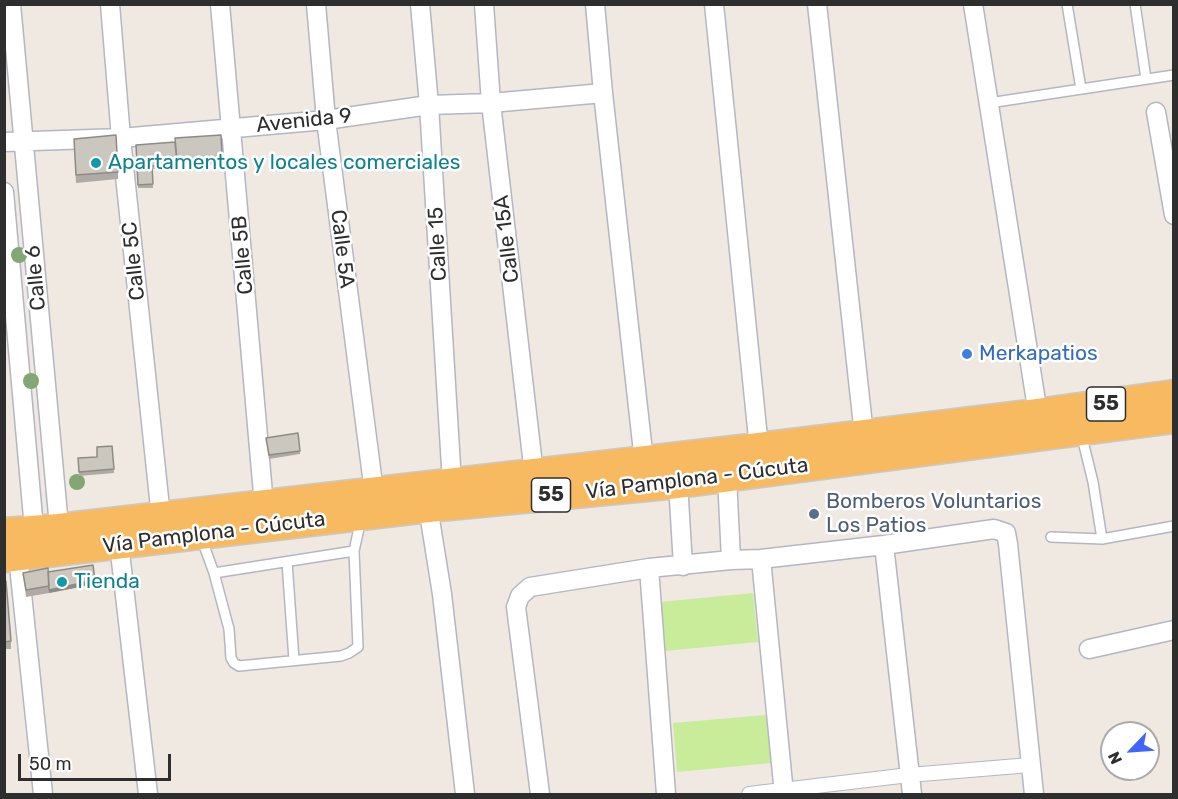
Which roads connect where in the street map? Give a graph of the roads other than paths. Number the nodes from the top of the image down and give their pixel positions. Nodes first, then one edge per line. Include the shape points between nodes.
1 (11, 4) edge
2 (110, 4) edge
3 (220, 4) edge
4 (316, 4) edge
5 (420, 4) edge
6 (484, 4) edge
7 (595, 4) edge
8 (714, 4) edge
9 (817, 4) edge
10 (973, 4) edge
11 (1067, 4) edge
12 (1135, 4) edge
13 (1173, 75) edge
14 (1146, 79) junction
15 (1081, 89) junction
16 (603, 93) junction
17 (491, 103) junction
18 (989, 104) junction
19 (429, 105) junction
20 (1156, 112) dead end
21 (326, 120) junction
22 (232, 128) junction
23 (121, 138) junction
24 (4, 142) edge
25 (23, 142) junction
26 (4, 192) edge
27 (1173, 215) edge
28 (1173, 395) edge
29 (1038, 414) junction
30 (1173, 418) edge
31 (1081, 430) junction
32 (864, 435) junction
33 (759, 448) junction
34 (645, 461) junction
35 (534, 474) junction
36 (727, 477) junction
37 (452, 483) junction
38 (678, 483) junction
39 (368, 503) junction
40 (264, 505) junction
41 (428, 507) junction
42 (161, 517) junction
43 (1173, 526) edge
44 (200, 534) junction
45 (1051, 537) dead end
46 (1102, 539) junction
47 (31, 544) edge
48 (118, 544) junction
49 (884, 545) junction
50 (354, 551) junction
51 (761, 559) junction
52 (731, 560) junction
53 (287, 562) junction
54 (683, 566) junction
55 (650, 568) junction
56 (214, 573) junction
57 (1173, 630) edge
58 (1089, 649) dead end
59 (294, 660) junction
60 (1030, 765) junction
61 (909, 775) junction
62 (784, 793) edge
63 (43, 795) edge
64 (148, 795) edge
65 (465, 795) edge
66 (540, 795) edge
67 (666, 795) edge
68 (749, 795) edge
69 (912, 795) edge
70 (1034, 795) edge

1 - 25 street, Calle 6
2 - 23 street, Calle 5C
3 - 22 street, Calle 5B
4 - 21 street, Calle 5A
5 - 19 street, Calle 15
6 - 17 street, Calle 15A
7 - 16 street
8 - 33 street
9 - 32 street
10 - 18 street
11 - 15 lane
12 - 14 lane
13 - 14 lane
14 - 15 lane
15 - 18 lane
16 - 17 street, Avenida 9
16 - 34 street
17 - 19 street, Avenida 9
17 - 35 street, Calle 15A
18 - 29 street
19 - 21 street, Avenida 9
19 - 37 street, Calle 15
20 - 27 street
21 - 22 street, Avenida 9
21 - 39 street, Calle 5A
22 - 23 street, Avenida 9
22 - 40 street, Calle 5B
23 - 25 street, Avenida 9
23 - 42 street, Calle 5C
24 - 25 street, Avenida 9
25 - 47 street, Calle 6
26 - 47 street, Calle 6
28 - 29 highway, Vía Pamplona - Cúcuta / 55
29 - 32 highway, Vía Pamplona - Cúcuta / 55
30 - 31 highway, Vía Pamplona - Cúcuta / 55
31 - 36 highway, Vía Pamplona - Cúcuta / 55
31 - 46 lane
32 - 33 highway, Vía Pamplona - Cúcuta / 55
33 - 34 highway, Vía Pamplona - Cúcuta / 55
34 - 35 highway, Vía Pamplona - Cúcuta / 55
35 - 37 highway, Vía Pamplona - Cúcuta / 55
36 - 38 highway, Vía Pamplona - Cúcuta / 55
36 - 52 street
37 - 39 highway, Vía Pamplona - Cúcuta / 55
38 - 41 highway, Vía Pamplona - Cúcuta / 55
38 - 54 street
39 - 40 highway, Vía Pamplona - Cúcuta / 55
39 - 41 highway, Vía Pamplona - Cúcuta / 55
39 - 44 highway, Vía Pamplona - Cúcuta / 55
39 - 50 lane
40 - 42 highway, Vía Pamplona - Cúcuta / 55
41 - 65 street
42 - 47 highway, Vía Pamplona - Cúcuta / 55
43 - 46 lane
44 - 48 highway, Vía Pamplona - Cúcuta / 55
44 - 56 lane
45 - 46 lane
47 - 48 highway, Vía Pamplona - Cúcuta / 55
47 - 63 street, Calle 6
48 - 64 street
49 - 51 street
49 - 60 street via 994,529 1006,533
49 - 61 street
50 - 53 lane
50 - 59 lane via 358,647 341,656
51 - 52 street
51 - 62 street
52 - 54 street
53 - 56 lane
53 - 59 lane
54 - 55 street
55 - 66 street via 530,587 520,596 516,607
55 - 67 street
56 - 59 lane via 234,663 239,666
57 - 58 street
60 - 61 street
60 - 70 street
61 - 62 street
61 - 69 street
62 - 68 street

